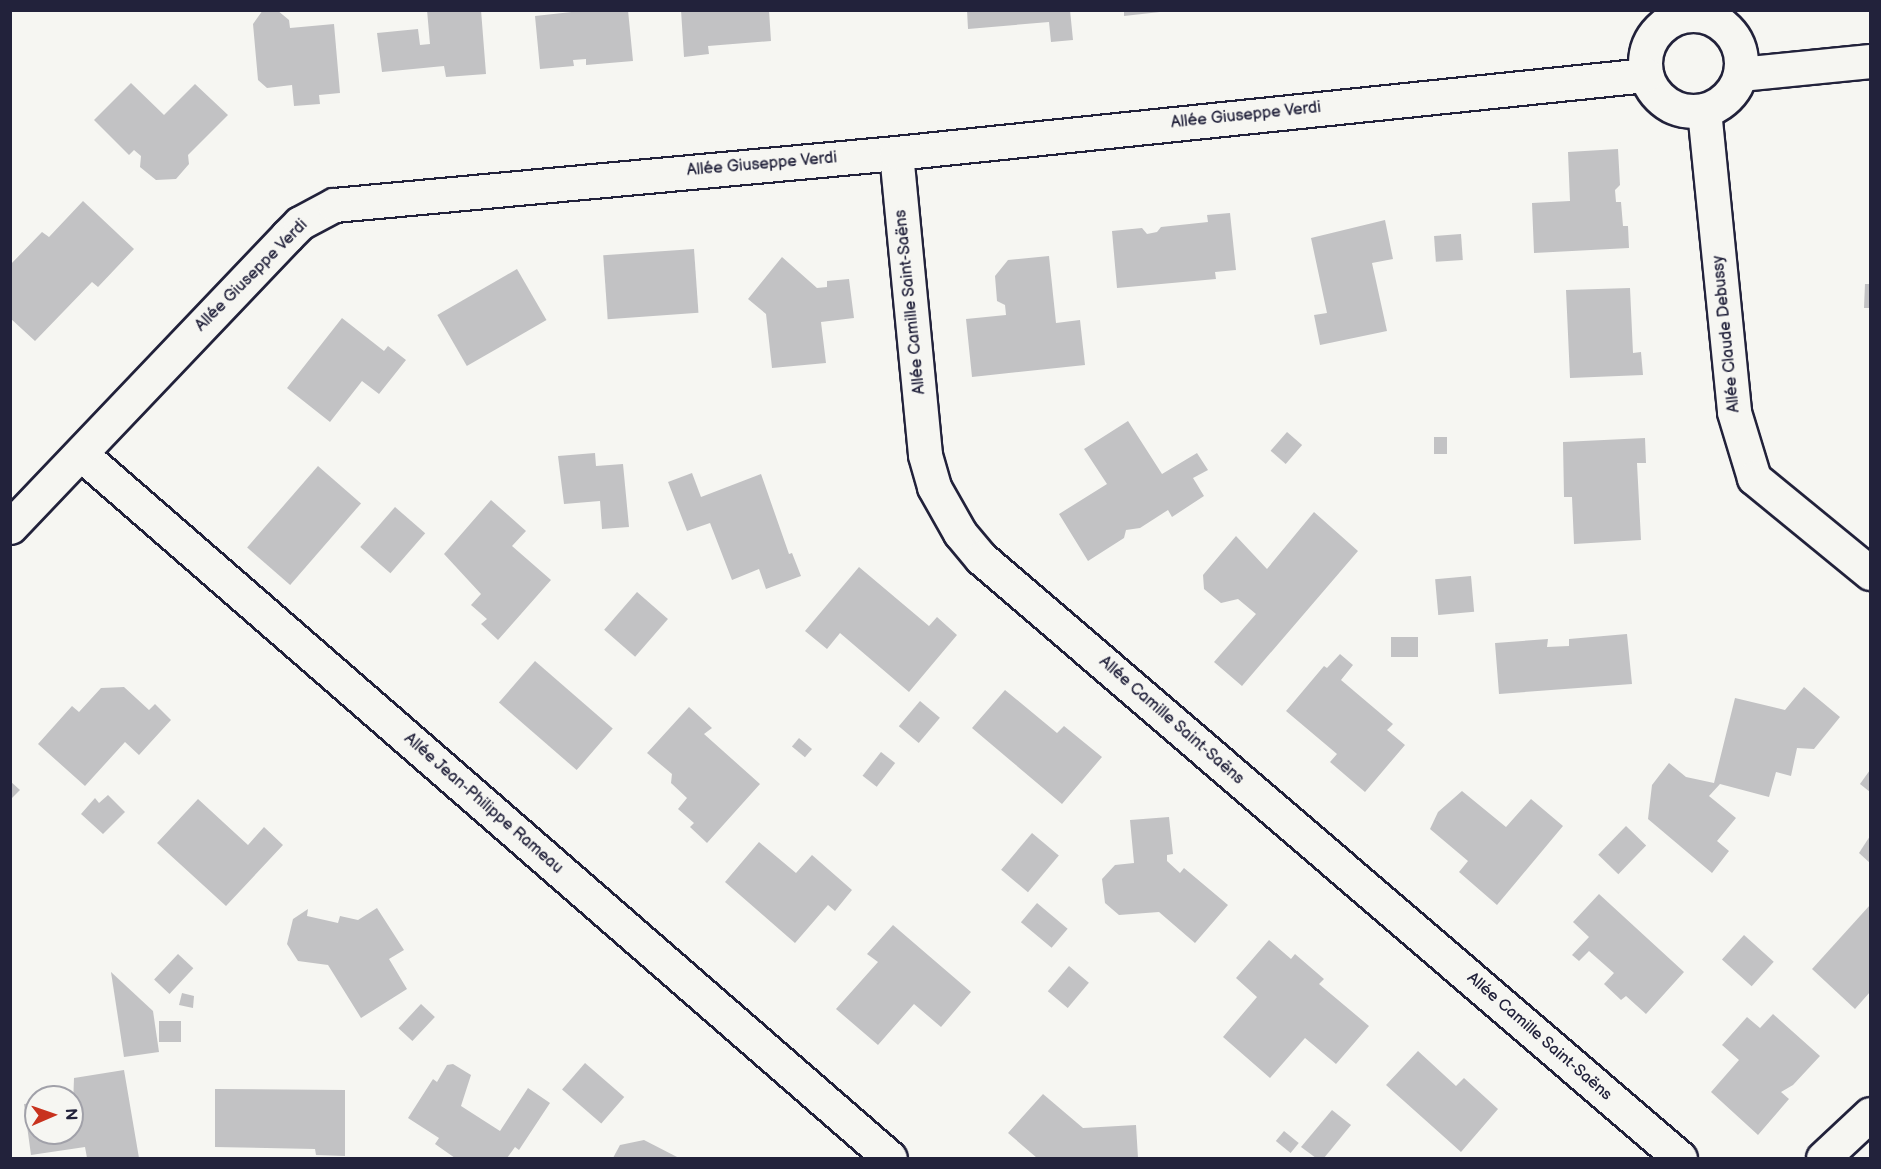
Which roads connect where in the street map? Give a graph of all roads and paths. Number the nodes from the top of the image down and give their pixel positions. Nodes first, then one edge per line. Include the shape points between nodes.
1 (1685, 13) edge
2 (1870, 61) edge
3 (1740, 74) junction
4 (1646, 75) junction
5 (1704, 110) junction
6 (896, 153) junction
7 (81, 453) junction
8 (13, 518) edge
9 (1870, 573) edge
10 (1870, 1114) edge
11 (887, 1157) edge
12 (1828, 1157) edge
13 (1680, 1158) edge

1 - 3 street via 1705,16 1723,25 1735,38
1 - 4 street via 1666,22 1652,36 1646,55
2 - 3 street
3 - 5 street via 1733,90 1720,103
4 - 5 street via 1654,92 1668,104 1685,111
4 - 6 street, Allée Giuseppe Verdi
5 - 9 street, Allée Claude Debussy via 1734,412 1754,478
6 - 7 street, Allée Giuseppe Verdi via 334,205 300,223
6 - 13 street, Allée Camille Saint-Saëns via 925,455 934,487 960,533 981,558
7 - 8 street, Allée Giuseppe Verdi
7 - 11 street, Allée Jean-Philippe Rameau
10 - 12 street

